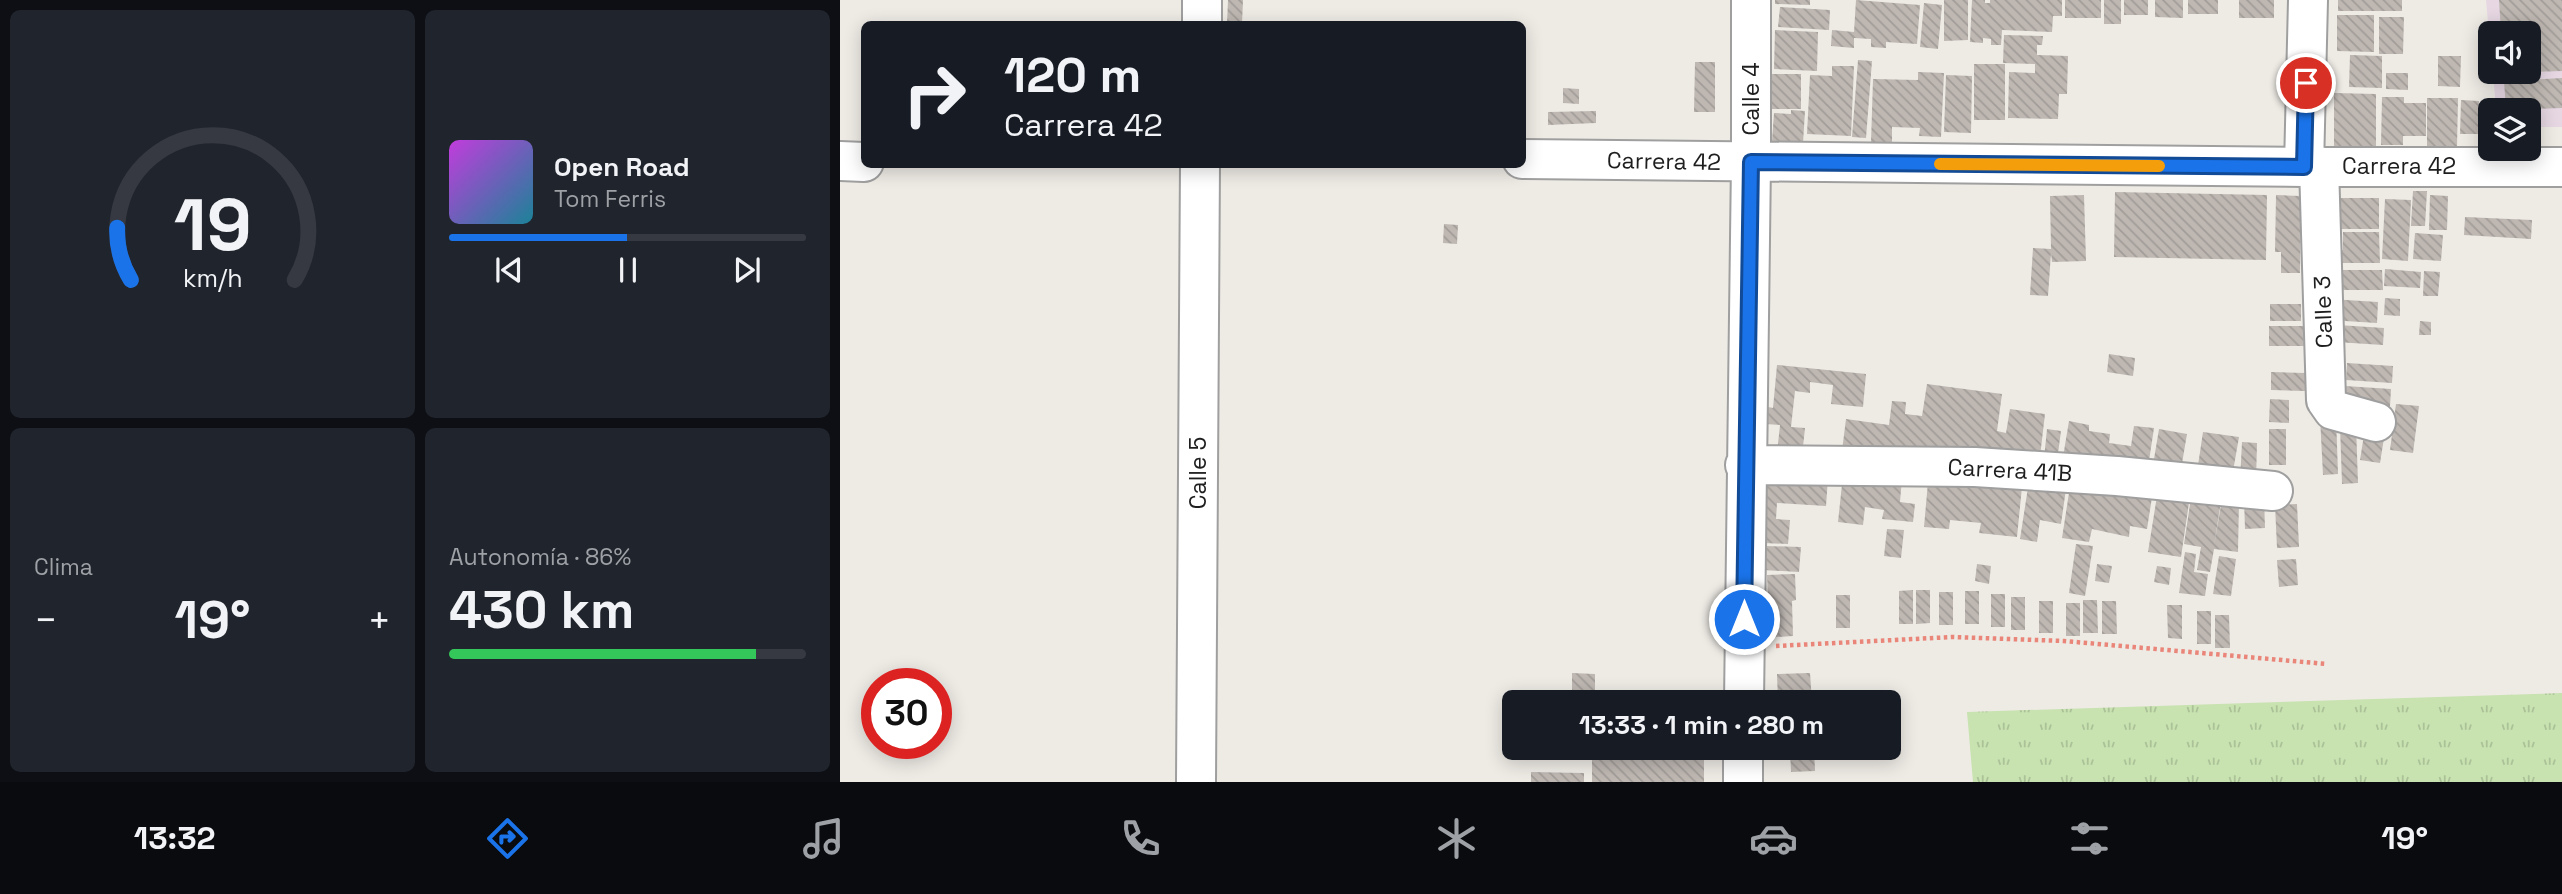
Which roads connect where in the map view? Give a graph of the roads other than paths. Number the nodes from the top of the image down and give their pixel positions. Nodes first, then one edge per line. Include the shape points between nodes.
1 (1202, 0) edge
2 (1751, 0) edge
3 (2308, 0) edge
4 (1202, 21) edge
5 (1526, 159) edge
6 (840, 161) edge
7 (861, 162) edge
8 (1751, 162) junction
9 (2311, 167) junction
10 (2562, 167) edge
11 (1200, 168) edge
12 (2376, 422) dead end
13 (1745, 465) junction
14 (2273, 491) dead end
15 (1744, 690) edge
16 (1743, 760) edge
17 (1196, 782) edge
18 (1743, 782) edge

1 - 4 street
2 - 8 street, Calle 4
3 - 9 street, Calle 3
5 - 8 street, Carrera 42
6 - 7 street
8 - 9 street, Carrera 42
8 - 13 street, Calle 4
9 - 10 street, Carrera 42
9 - 12 street, Calle 3 via 2326,400 2333,410
11 - 17 street, Calle 5
13 - 14 street, Carrera 41B via 1975,467
13 - 15 street, Calle 4
16 - 18 street

